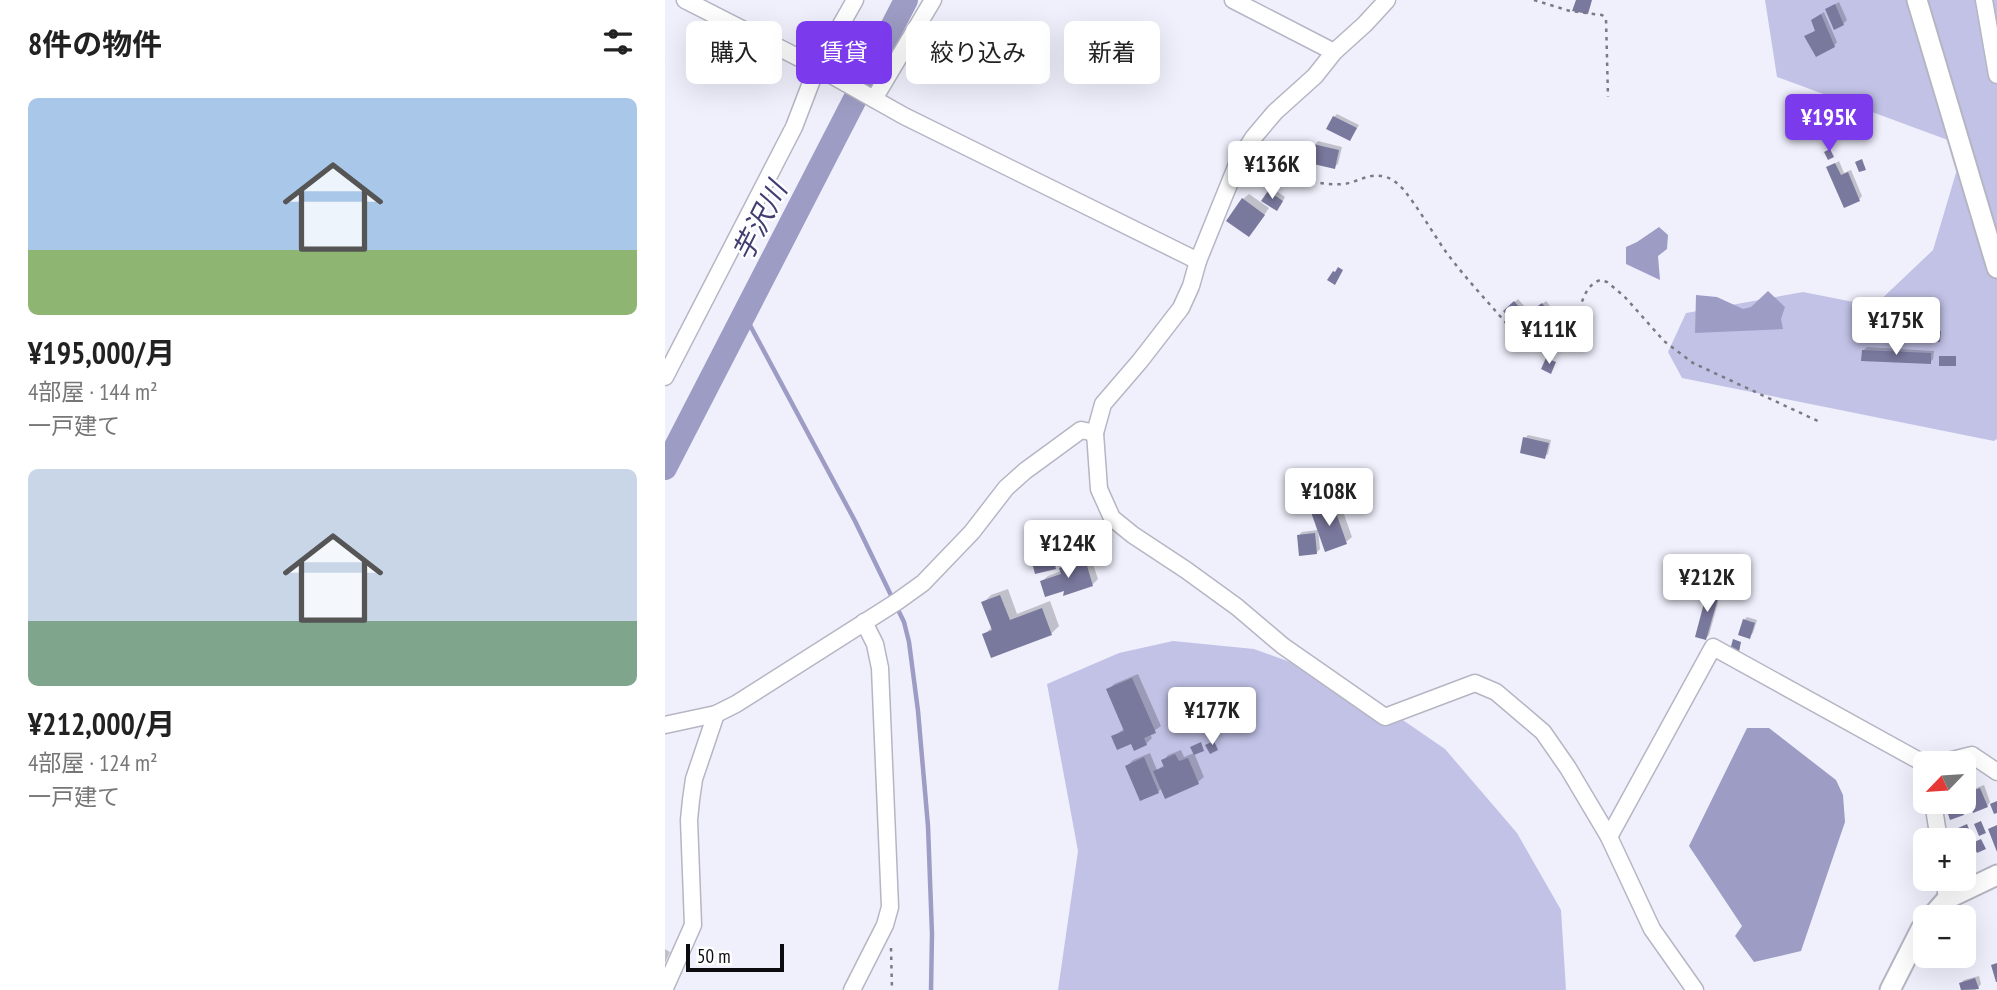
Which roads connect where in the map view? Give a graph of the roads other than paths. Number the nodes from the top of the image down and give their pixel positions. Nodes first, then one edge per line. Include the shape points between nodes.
1 (685, 0) edge
2 (855, 0) edge
3 (933, 0) edge
4 (1233, 0) edge
5 (1387, 0) edge
6 (1917, 0) edge
7 (1984, 0) edge
8 (845, 21) edge
9 (1334, 52) junction
10 (796, 56) edge
11 (1997, 75) edge
12 (814, 84) edge
13 (847, 84) edge
14 (870, 97) junction
15 (1198, 261) junction
16 (1997, 268) edge
17 (665, 377) edge
18 (1095, 433) junction
19 (866, 621) junction
20 (716, 714) junction
21 (665, 725) edge
22 (1913, 757) edge
23 (1976, 758) edge
24 (1997, 772) edge
25 (1609, 837) junction
26 (1997, 875) edge
27 (1946, 891) edge
28 (1947, 900) junction
29 (1942, 905) edge
30 (1913, 945) edge
31 (666, 981) edge
32 (852, 990) edge
33 (1695, 990) edge
34 (1890, 990) edge

1 - 10 street
2 - 8 street
3 - 14 street
4 - 9 street
5 - 9 street
6 - 16 street
7 - 11 street
9 - 15 street via 1246,149
12 - 17 street
13 - 14 street
14 - 15 street
15 - 18 street via 1181,308 1103,404
18 - 19 street via 1081,430 1025,471 922,583
18 - 25 street via 1099,489 1112,518 1133,535 1385,717 1475,683 1496,692 1543,732
19 - 20 street
19 - 32 street via 880,668 890,907
20 - 21 street
20 - 31 street via 691,800 693,925
22 - 25 street via 1713,647
23 - 24 street
25 - 33 street via 1652,929
26 - 28 street
27 - 28 street
28 - 29 street
30 - 34 street

